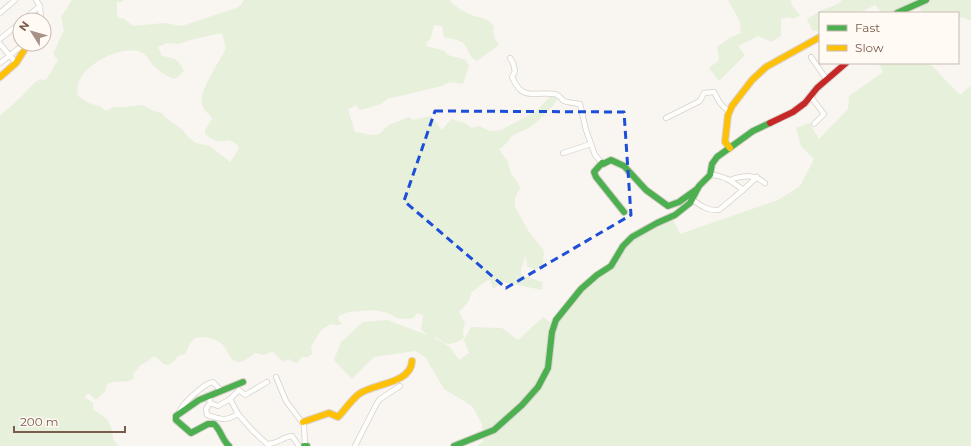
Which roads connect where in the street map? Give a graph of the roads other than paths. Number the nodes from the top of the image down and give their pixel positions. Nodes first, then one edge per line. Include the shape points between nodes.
1 (15, 0) edge
2 (36, 0) edge
3 (926, 0) edge
4 (40, 6) junction
5 (33, 12) edge
6 (40, 12) edge
7 (899, 12) edge
8 (0, 13) edge
9 (12, 29) edge
10 (819, 36) edge
11 (0, 39) edge
12 (0, 44) edge
13 (13, 52) edge
14 (23, 52) edge
15 (9, 55) junction
16 (811, 57) dead end
17 (510, 58) dead end
18 (0, 63) edge
19 (16, 63) junction
20 (845, 64) edge
21 (0, 77) edge
22 (827, 80) junction
23 (811, 98) junction
24 (729, 112) junction
25 (666, 118) dead end
26 (814, 124) dead end
27 (591, 144) junction
28 (730, 148) junction
29 (563, 153) dead end
30 (602, 163) junction
31 (710, 175) junction
32 (757, 177) junction
33 (730, 180) junction
34 (765, 183) dead end
35 (697, 189) junction
36 (743, 190) junction
37 (693, 200) junction
38 (624, 212) dead end
39 (412, 361) dead end
40 (276, 377) dead end
41 (243, 382) dead end
42 (267, 382) dead end
43 (400, 386) dead end
44 (221, 391) junction
45 (209, 395) junction
46 (230, 399) junction
47 (210, 403) junction
48 (179, 413) junction
49 (238, 414) junction
50 (303, 422) junction
51 (228, 446) edge
52 (299, 446) edge
53 (305, 446) edge
54 (355, 446) edge
55 (454, 446) edge

1 - 8 street
2 - 4 street
3 - 7 street
4 - 5 street
4 - 6 street
9 - 11 street
10 - 24 street via 766,67 752,80
12 - 15 street
13 - 15 street
14 - 19 street
15 - 18 street
15 - 19 street
16 - 22 street
17 - 27 street via 515,71 512,77 521,91 532,94 555,94 564,101 580,104
19 - 21 street
20 - 22 street
22 - 23 street via 817,88
23 - 26 street via 824,114
23 - 28 street via 793,112 753,131
24 - 25 street via 712,92 704,93 700,101
24 - 28 street via 725,142
27 - 29 street
27 - 30 street via 595,155
28 - 31 street via 714,161
30 - 35 street via 612,160 624,166 646,190 668,206 676,204
30 - 38 street via 594,172 596,177
31 - 33 street
31 - 35 street
32 - 33 street via 747,175
32 - 34 street
32 - 36 street
33 - 36 street
35 - 37 street
36 - 37 street via 719,210 710,210
37 - 55 street via 675,215 632,237 623,246 611,266 581,289 556,320 544,377 522,405 494,430
39 - 50 street via 412,368 407,373 360,393 338,417 329,413
40 - 50 street via 286,401
41 - 44 street
42 - 46 street via 245,395 240,390
43 - 54 street via 377,403
44 - 45 street
44 - 48 street via 213,382 208,383 181,407
45 - 47 street
45 - 48 street
46 - 47 street via 218,406
46 - 49 street
47 - 49 street via 206,409 207,415 225,420
48 - 51 street via 176,420 189,432 195,432 211,423 220,430
49 - 52 street via 267,444 274,444 292,436
50 - 53 street

